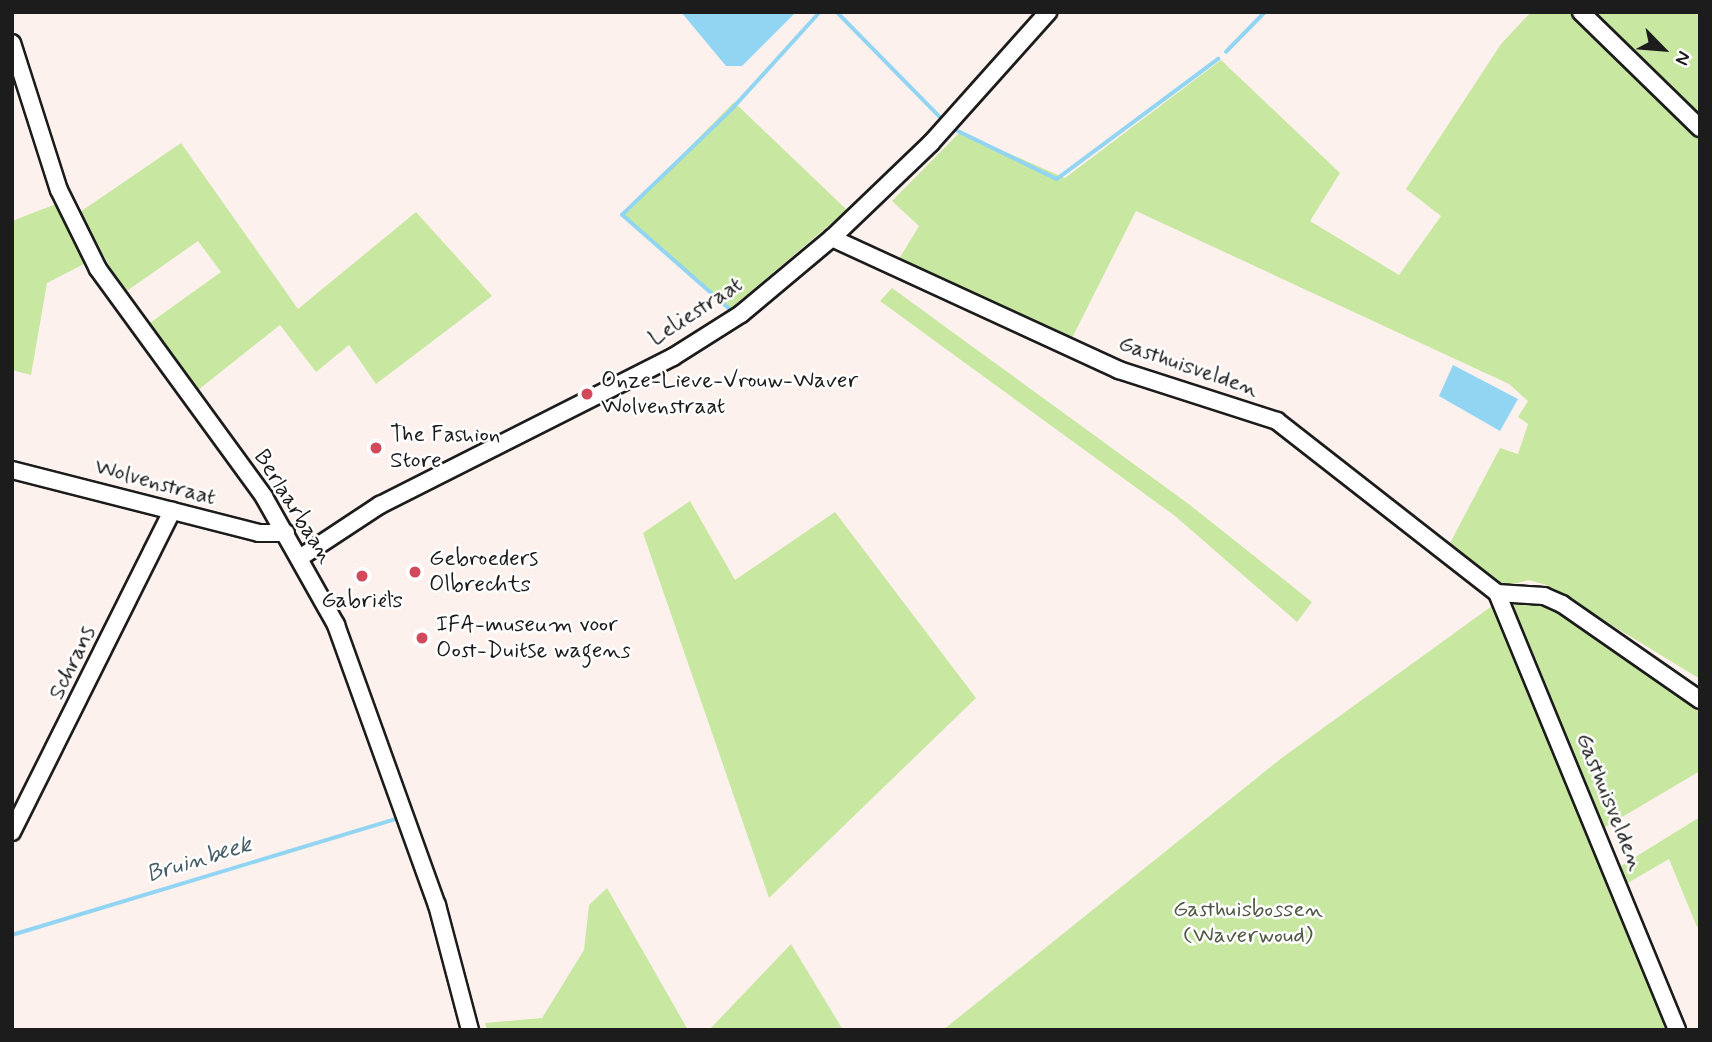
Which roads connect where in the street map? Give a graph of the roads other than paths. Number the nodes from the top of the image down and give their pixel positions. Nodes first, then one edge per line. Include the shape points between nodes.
1 (1048, 12) edge
2 (1581, 12) edge
3 (12, 43) edge
4 (1700, 128) edge
5 (832, 238) junction
6 (12, 470) edge
7 (172, 511) junction
8 (286, 533) junction
9 (301, 557) junction
10 (1497, 593) junction
11 (1700, 700) edge
12 (12, 832) edge
13 (470, 1030) edge
14 (1677, 1030) edge

1 - 5 street, Leliestraat via 931,143
2 - 4 street
3 - 8 street, Berlaarbaan via 59,191 97,269
5 - 9 street, Leliestraat via 741,314 673,357 380,505
5 - 10 street, Gasthuisvelden via 1119,370 1277,421
6 - 7 street, Wolvenstraat
7 - 8 street, Wolvenstraat via 259,533
7 - 12 street, Schrans
8 - 9 street, Berlaarbaan
9 - 13 street, Berlaarbaan via 357,679 437,905
10 - 11 street via 1544,596 1562,604
10 - 14 street, Gasthuisvelden

